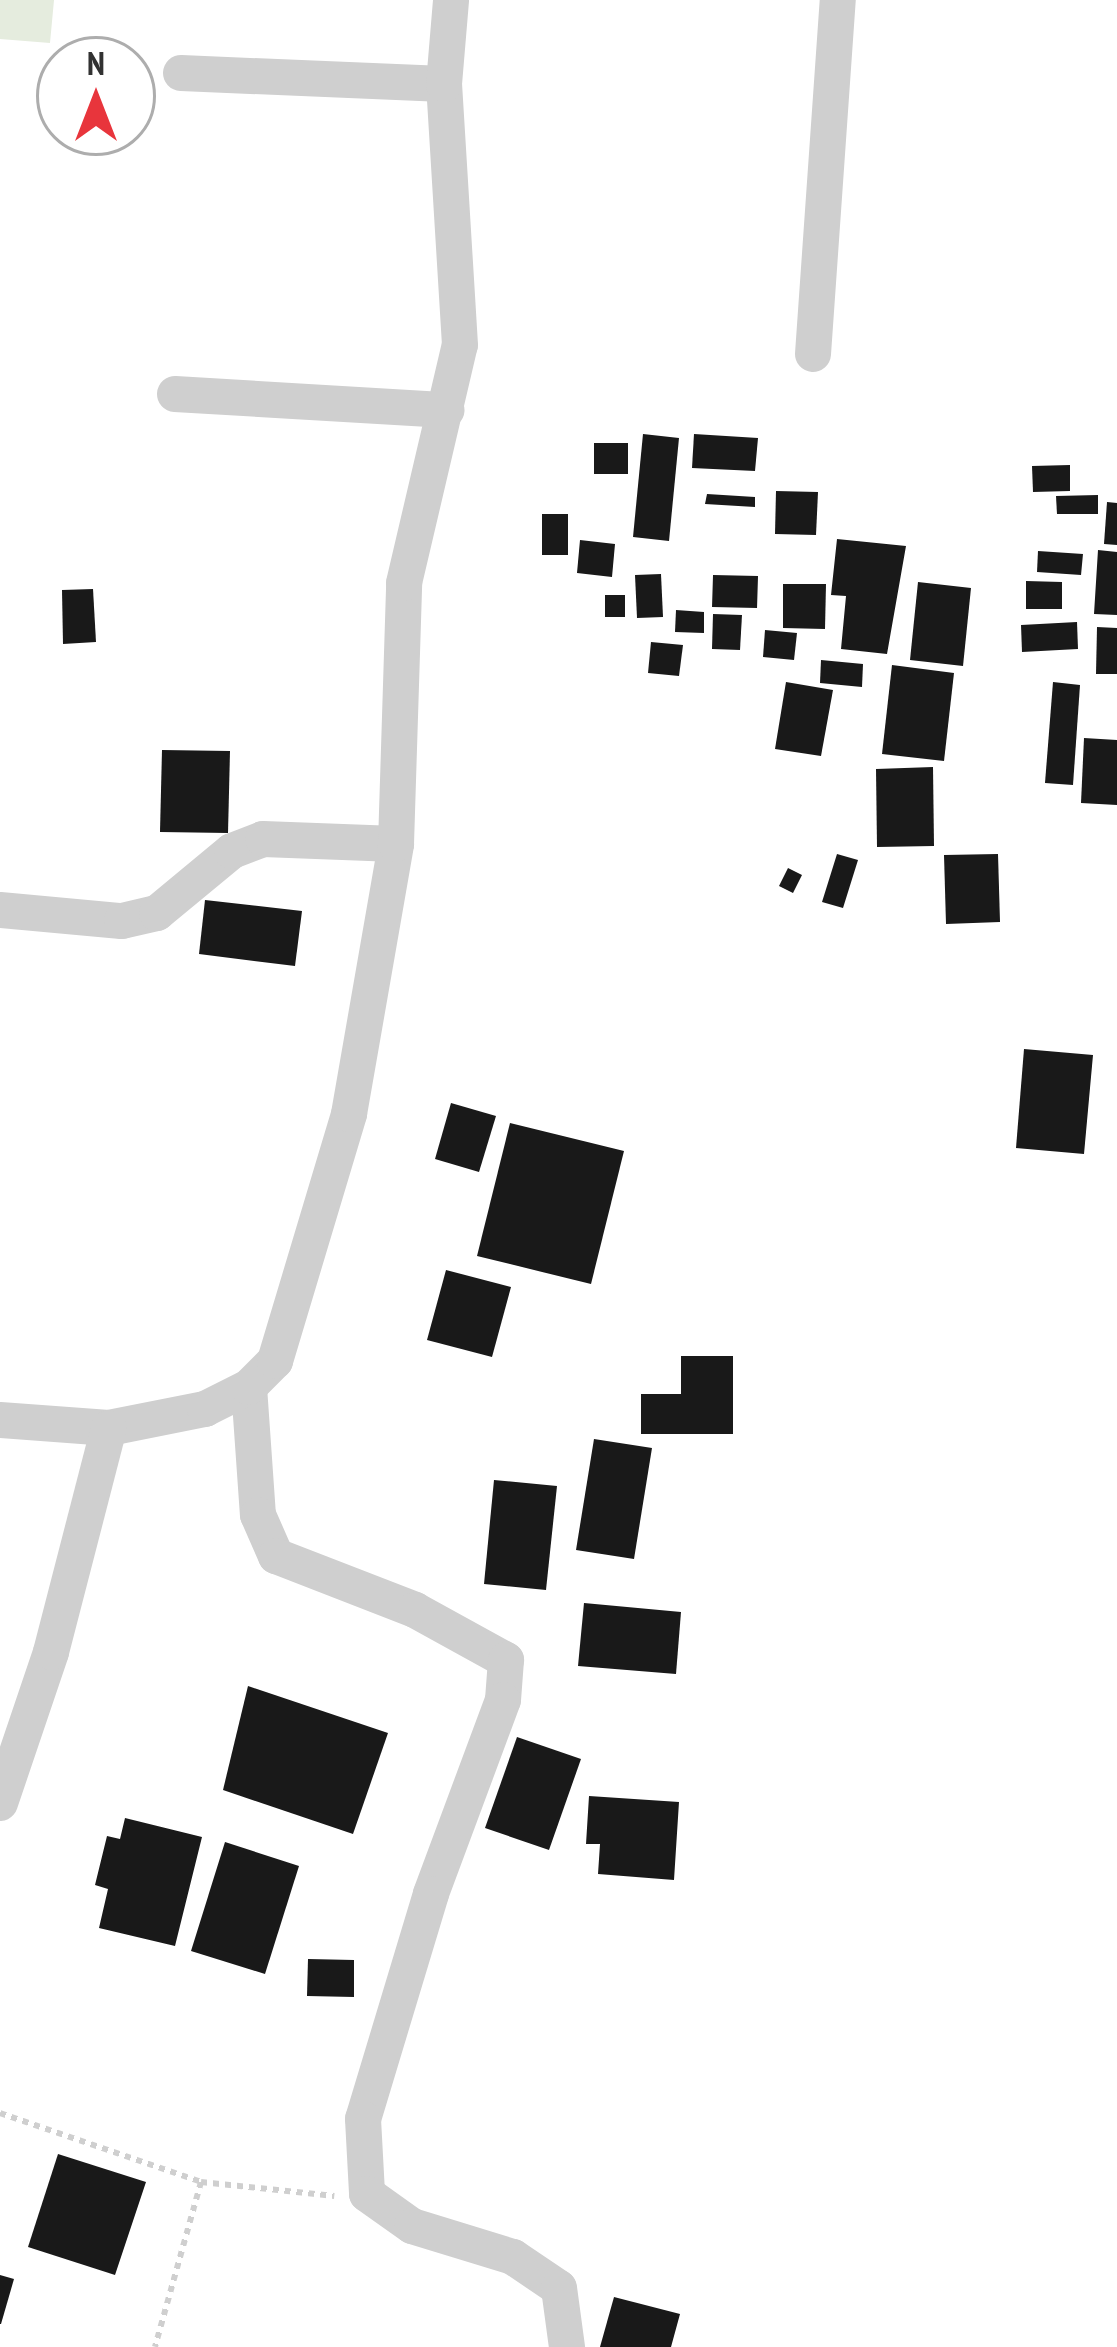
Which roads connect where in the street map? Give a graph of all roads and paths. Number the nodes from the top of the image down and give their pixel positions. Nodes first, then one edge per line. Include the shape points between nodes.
1 (451, 0) edge
2 (838, 0) edge
3 (182, 73) dead end
4 (444, 84) junction
5 (813, 354) dead end
6 (175, 394) dead end
7 (447, 410) junction
8 (396, 844) junction
9 (0, 910) edge
10 (249, 1387) junction
11 (0, 1420) edge
12 (109, 1428) junction
13 (0, 1803) edge
14 (0, 2114) edge
15 (201, 2182) junction
16 (367, 2194) junction
17 (155, 2347) edge
18 (567, 2347) edge

1 - 4 street
2 - 5 street
3 - 4 street
4 - 7 street via 460,345
6 - 7 street
7 - 8 street via 404,583
8 - 9 street via 263,839 232,851 157,913 122,921
8 - 10 street via 349,1114 274,1360
10 - 12 street via 205,1408
10 - 16 street via 258,1515 276,1556 415,1610 506,1660 503,1700 431,1894 364,2119
11 - 12 street
12 - 13 street
14 - 15 path
15 - 16 path via 310,2198
15 - 17 path
16 - 18 street via 412,2226 513,2257 559,2288

